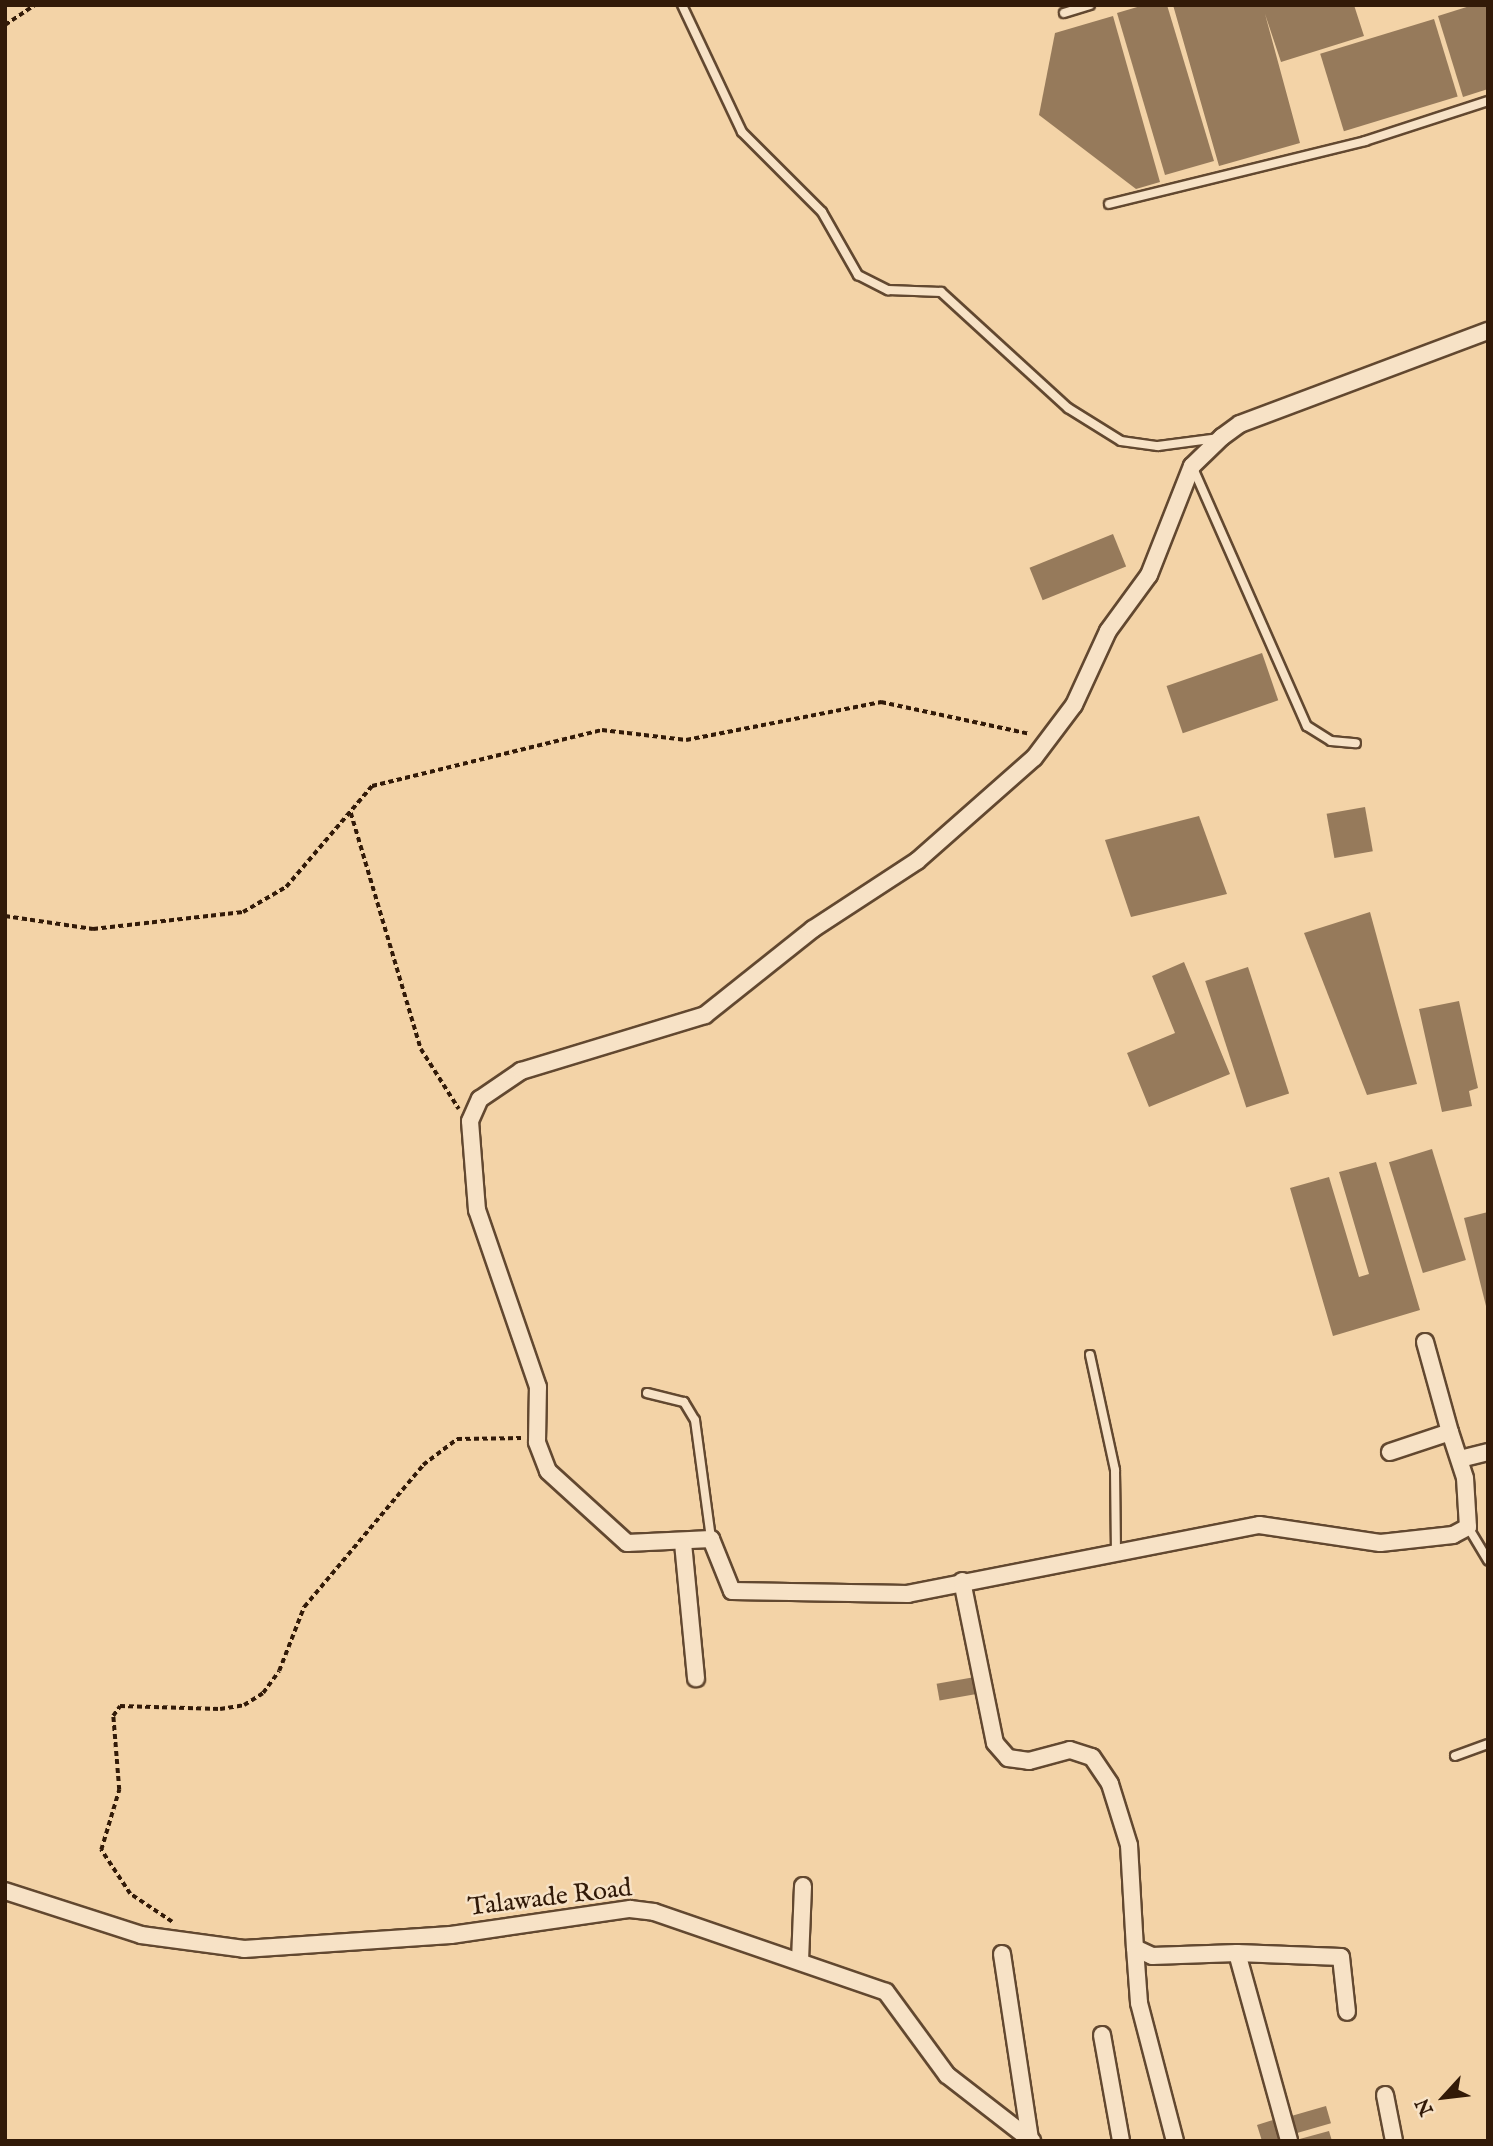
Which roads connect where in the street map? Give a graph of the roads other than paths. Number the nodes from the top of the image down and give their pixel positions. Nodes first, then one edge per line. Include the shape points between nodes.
1 (682, 5) edge
2 (1090, 5) edge
3 (1064, 13) dead end
4 (1488, 101) edge
5 (1109, 204) dead end
6 (1488, 331) edge
7 (1222, 437) junction
8 (1192, 466) junction
9 (1356, 743) dead end
10 (1426, 1342) dead end
11 (1090, 1355) dead end
12 (647, 1393) dead end
13 (1450, 1432) junction
14 (1390, 1452) dead end
15 (1488, 1452) edge
16 (1460, 1459) junction
17 (1468, 1527) junction
18 (711, 1539) junction
19 (683, 1543) junction
20 (1116, 1553) junction
21 (1488, 1560) edge
22 (962, 1581) junction
23 (696, 1678) dead end
24 (1488, 1744) edge
25 (1455, 1756) dead end
26 (803, 1886) dead end
27 (5, 1891) edge
28 (1135, 1948) junction
29 (1237, 1953) junction
30 (1002, 1954) dead end
31 (800, 1961) junction
32 (1347, 2012) dead end
33 (1102, 2035) dead end
34 (1385, 2095) dead end
35 (1031, 2140) edge
36 (1121, 2141) edge
37 (1175, 2141) edge
38 (1289, 2141) edge
39 (1394, 2141) edge

1 - 7 lane via 741,132 822,212 844,255 865,281 888,290 941,292 1068,408 1121,441 1158,446
2 - 3 lane
4 - 5 lane via 1365,141
6 - 7 street via 1240,424
7 - 8 street
8 - 9 lane via 1307,726 1331,741
8 - 19 street via 1149,575 1108,631 1074,705 1034,758 917,861 813,929 705,1015 521,1072 481,1099 470,1121 477,1210 538,1387 537,1442 552,1478 594,1508 612,1533 642,1546
10 - 13 street
11 - 20 lane via 1115,1469
12 - 18 lane via 684,1402 695,1420
13 - 14 street
13 - 16 street
15 - 16 street
16 - 17 street
17 - 20 street via 1452,1535 1380,1542 1259,1525
17 - 21 lane
18 - 19 street
18 - 22 street via 722,1577 732,1591 750,1596 908,1594
19 - 23 street
20 - 22 street
22 - 28 street via 995,1744 1008,1758 1029,1762 1070,1750 1092,1757 1110,1784 1129,1845
24 - 25 lane
26 - 31 street
27 - 31 street, Talawade Road via 196,1947 244,1949 451,1935 630,1909
28 - 29 street via 1152,1956
28 - 37 street via 1139,2003
29 - 32 street via 1342,1957
29 - 38 street
30 - 35 street
31 - 35 street, Talawade Road via 886,1992 947,2075
33 - 36 street
34 - 39 street

